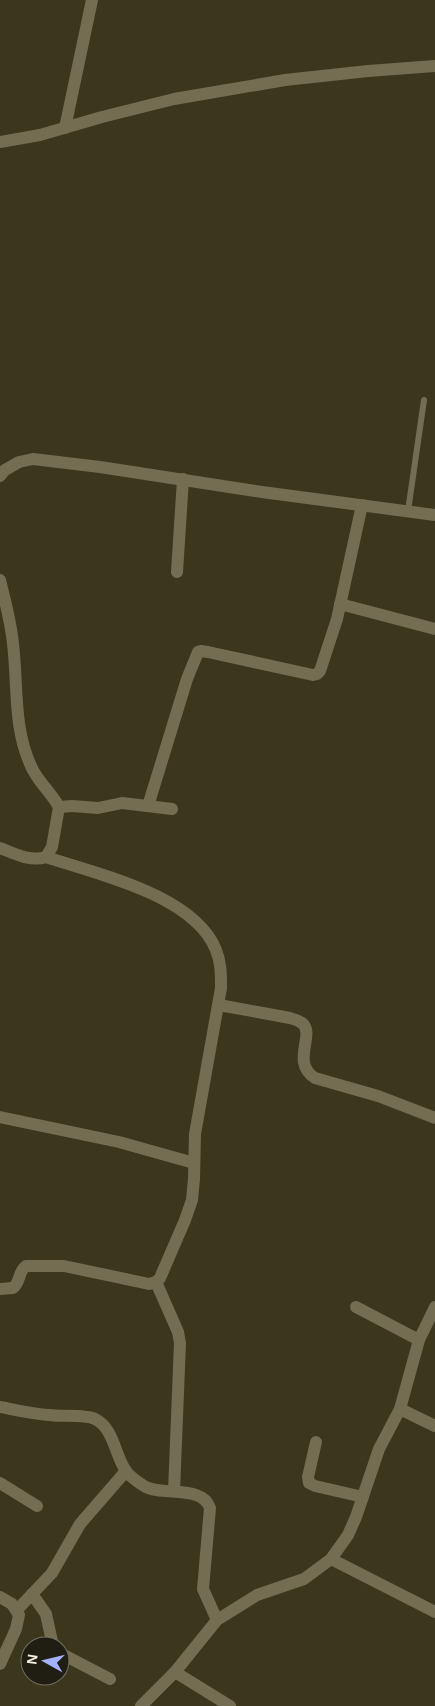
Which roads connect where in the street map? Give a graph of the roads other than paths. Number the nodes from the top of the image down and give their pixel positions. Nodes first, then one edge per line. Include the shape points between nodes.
1 (92, 0) edge
2 (435, 66) edge
3 (65, 128) junction
4 (0, 142) edge
5 (424, 400) dead end
6 (0, 476) edge
7 (183, 479) junction
8 (362, 505) junction
9 (408, 511) junction
10 (435, 516) edge
11 (177, 572) dead end
12 (0, 580) edge
13 (340, 604) junction
14 (435, 629) edge
15 (148, 806) junction
16 (59, 807) junction
17 (172, 808) dead end
18 (0, 848) edge
19 (49, 852) junction
20 (219, 1004) junction
21 (0, 1117) edge
22 (435, 1118) edge
23 (194, 1163) junction
24 (156, 1282) junction
25 (0, 1289) edge
26 (356, 1307) dead end
27 (435, 1308) edge
28 (419, 1340) junction
29 (0, 1407) edge
30 (400, 1409) junction
31 (435, 1426) edge
32 (316, 1442) dead end
33 (126, 1471) junction
34 (0, 1483) edge
35 (174, 1491) junction
36 (363, 1497) junction
37 (37, 1506) dead end
38 (331, 1559) junction
39 (32, 1594) junction
40 (0, 1597) edge
41 (17, 1610) junction
42 (435, 1612) edge
43 (217, 1620) junction
44 (51, 1636) edge
45 (70, 1658) edge
46 (0, 1664) edge
47 (175, 1672) junction
48 (110, 1679) dead end
49 (141, 1706) edge
50 (230, 1706) edge

1 - 3 street
2 - 3 street via 285,80 174,99
3 - 4 street
5 - 9 lane
6 - 7 street via 19,462 33,459
7 - 8 street
7 - 11 street
8 - 9 street
8 - 13 street
9 - 10 street
12 - 16 street via 9,614 22,741 36,776
13 - 14 street
13 - 15 street via 318,674 198,652
15 - 16 street via 122,803 102,808
15 - 17 street
16 - 19 street
18 - 19 street via 38,860
19 - 20 street via 153,893 190,916 202,927 216,949 221,966
20 - 22 street via 301,1022 306,1033 303,1063 309,1074
20 - 23 street via 195,1134
21 - 23 street via 119,1142
23 - 24 street via 192,1200
24 - 25 street via 149,1284 64,1266 26,1266 20,1272 18,1284 13,1288
24 - 35 street via 180,1343
26 - 28 street
27 - 28 street
28 - 30 street
29 - 33 street via 97,1420 105,1427
30 - 31 street
30 - 36 street via 379,1449
32 - 36 street via 309,1483
33 - 35 street via 146,1488
33 - 39 street via 80,1524 52,1573
34 - 37 street
35 - 43 street via 208,1502 203,1589
36 - 38 street via 348,1535
38 - 42 street
38 - 43 street via 304,1579 257,1595
39 - 41 street
39 - 44 street via 46,1614
40 - 41 street
41 - 46 street via 16,1629
43 - 47 street
45 - 48 street
47 - 49 street
47 - 50 street

